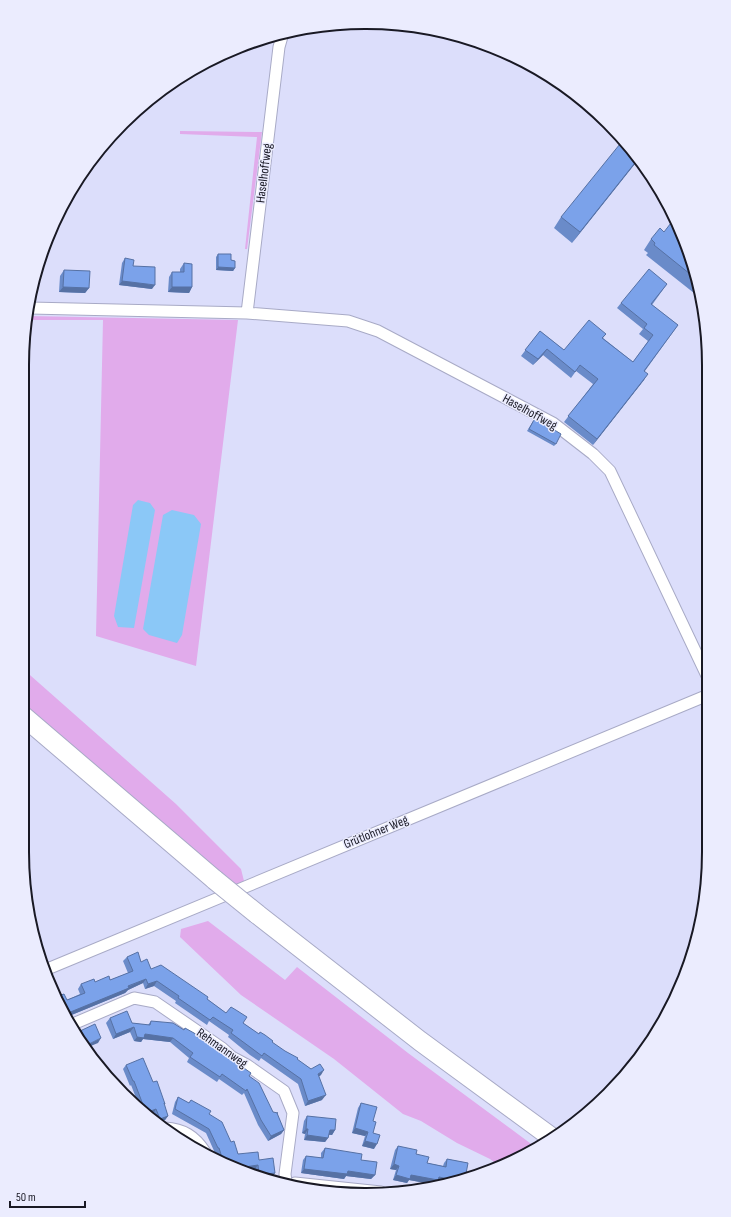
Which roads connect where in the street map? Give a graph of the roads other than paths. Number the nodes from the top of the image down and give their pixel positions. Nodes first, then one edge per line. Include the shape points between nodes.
1 (281, 39) edge
2 (34, 308) edge
3 (247, 313) junction
4 (702, 665) edge
5 (702, 697) edge
6 (29, 721) edge
7 (29, 734) edge
8 (211, 882) junction
9 (253, 917) junction
10 (50, 968) edge
11 (76, 1023) edge
12 (176, 1129) edge
13 (547, 1134) edge
14 (539, 1140) edge
15 (201, 1145) edge
16 (286, 1179) edge
17 (331, 1186) edge
18 (348, 1187) edge

1 - 3 street, Haselhoffweg
2 - 3 street, Haselhoffweg
3 - 4 street, Haselhoffweg via 348,321 363,325 553,423 610,471
5 - 10 street, Grütlohner Weg
6 - 8 highway
7 - 8 highway
8 - 9 highway, bridge
9 - 13 highway
9 - 14 highway via 361,1007
11 - 16 street, Rehmannweg via 134,998 155,1002 284,1091 293,1113
12 - 15 street via 188,1133
17 - 18 street

